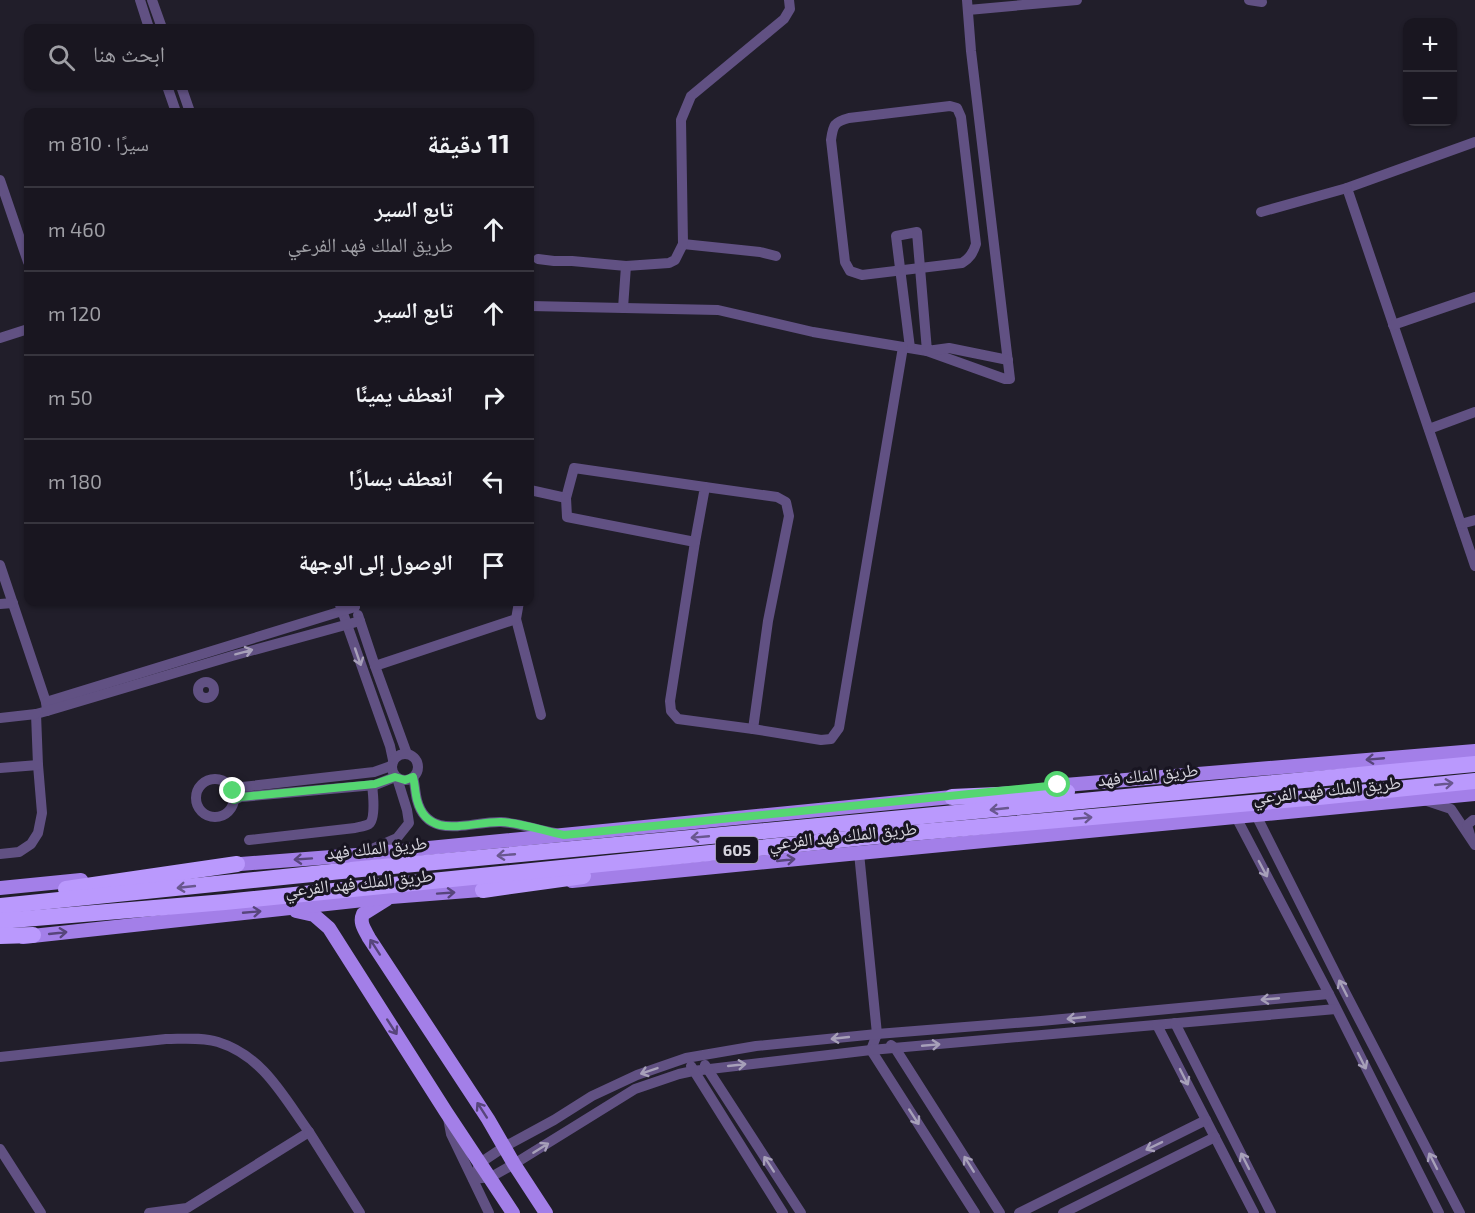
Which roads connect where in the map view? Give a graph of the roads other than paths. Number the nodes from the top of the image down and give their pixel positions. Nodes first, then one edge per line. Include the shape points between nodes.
1 (140, 0) edge
2 (152, 0) edge
3 (789, 0) edge
4 (1077, 0) edge
5 (1249, 0) edge
6 (1262, 2) dead end
7 (967, 5) edge
8 (148, 24) edge
9 (161, 24) edge
10 (168, 90) edge
11 (182, 90) edge
12 (175, 108) edge
13 (189, 108) edge
14 (1475, 142) edge
15 (0, 180) edge
16 (1347, 188) junction
17 (1261, 212) dead end
18 (683, 244) junction
19 (24, 250) edge
20 (776, 256) dead end
21 (538, 259) dead end
22 (626, 266) junction
23 (920, 267) junction
24 (900, 270) junction
25 (1475, 297) edge
26 (534, 306) edge
27 (623, 308) junction
28 (1393, 325) junction
29 (24, 330) edge
30 (0, 338) edge
31 (907, 348) junction
32 (927, 351) junction
33 (1008, 360) junction
34 (1475, 412) edge
35 (1429, 429) junction
36 (705, 487) junction
37 (534, 491) edge
38 (566, 498) junction
39 (1475, 520) edge
40 (1461, 524) junction
41 (695, 542) junction
42 (0, 565) edge
43 (1475, 566) edge
44 (13, 603) junction
45 (0, 604) edge
46 (341, 606) edge
47 (355, 606) edge
48 (518, 606) edge
49 (516, 619) junction
50 (360, 621) junction
51 (347, 624) junction
52 (200, 660) junction
53 (375, 666) junction
54 (205, 684) dead end
55 (43, 709) junction
56 (541, 715) dead end
57 (0, 718) edge
58 (753, 729) junction
59 (1475, 751) edge
60 (407, 754) junction
61 (1475, 764) edge
62 (38, 765) junction
63 (0, 768) edge
64 (394, 770) junction
65 (340, 776) junction
66 (413, 777) junction
67 (1475, 781) edge
68 (230, 785) junction
69 (370, 785) junction
70 (1229, 786) junction
71 (285, 788) junction
72 (341, 788) junction
73 (1475, 794) edge
74 (952, 797) junction
75 (1421, 799) junction
76 (234, 800) junction
77 (1256, 815) junction
78 (1236, 817) junction
79 (1475, 820) edge
80 (564, 835) junction
81 (249, 840) dead end
82 (1473, 842) edge
83 (798, 844) junction
84 (859, 853) junction
85 (0, 854) edge
86 (357, 855) junction
87 (237, 864) junction
88 (0, 888) edge
89 (483, 890) junction
90 (391, 897) junction
91 (0, 898) edge
92 (0, 906) edge
93 (288, 909) junction
94 (0, 921) edge
95 (33, 935) joint
96 (0, 938) edge
97 (1329, 994) junction
98 (1336, 1009) junction
99 (1176, 1023) junction
100 (1157, 1025) junction
101 (878, 1034) junction
102 (895, 1048) junction
103 (871, 1050) junction
104 (698, 1055) junction
105 (0, 1057) edge
106 (686, 1058) junction
107 (708, 1069) junction
108 (693, 1071) junction
109 (446, 1112) junction
110 (1206, 1120) junction
111 (309, 1132) junction
112 (1215, 1137) junction
113 (504, 1147) junction
114 (0, 1149) edge
115 (480, 1163) junction
116 (514, 1164) junction
117 (491, 1177) junction
118 (473, 1179) junction
119 (42, 1213) edge
120 (149, 1213) edge
121 (360, 1213) edge
122 (489, 1213) edge
123 (513, 1213) edge
124 (546, 1213) edge
125 (783, 1213) edge
126 (801, 1213) edge
127 (975, 1213) edge
128 (1000, 1213) edge
129 (1019, 1213) edge
130 (1063, 1213) edge
131 (1254, 1213) edge
132 (1271, 1213) edge
133 (1439, 1213) edge
134 (1460, 1213) edge

1 - 8 street
2 - 9 street
3 - 18 street via 790,9 784,19 691,96 681,120
4 - 7 street
5 - 6 street
7 - 33 street
10 - 12 street
11 - 13 street
14 - 16 street
15 - 19 street
16 - 17 street
16 - 28 street
18 - 20 street
18 - 22 street via 675,260 669,263
21 - 22 street
22 - 27 street
23 - 24 street
23 - 24 street via 917,232 896,236
23 - 24 street via 962,263 969,259 976,244 961,117 957,108 950,106 849,118 832,127 845,262 850,271 862,275
23 - 32 street
24 - 31 street
25 - 28 street
26 - 27 street
27 - 31 street via 718,310
28 - 35 street
29 - 30 street
31 - 32 street
31 - 58 street via 839,728 831,739 821,740
32 - 33 street via 949,348
32 - 33 street via 1005,379 1010,379
34 - 35 street
35 - 40 street
36 - 38 street via 574,468
36 - 41 street
36 - 58 street via 777,497 786,502 788,509
37 - 38 street
38 - 41 street via 567,517
39 - 40 street
40 - 43 street
41 - 58 street via 671,711 678,719
42 - 44 street
44 - 45 street
44 - 55 street
46 - 51 street
46 - 52 street
47 - 50 street
48 - 49 street
49 - 53 street
49 - 56 street
50 - 51 street
50 - 53 street
52 -> 51 street
51 -> 64 street via 390,746
52 - 54 street
52 - 55 street
53 - 60 street
55 - 57 street
55 - 62 street
59 -> 74 main road, طريق الملك فهد الفرعي
60 - 64 street via 400,754
60 - 66 street via 418,764
61 - 70 highway, طريق الملك فهد / 605
62 - 63 street
62 - 85 street via 42,813 38,833 19,852
64 - 65 street
64 - 66 street via 405,780
64 - 69 street
64 - 86 street via 409,823 397,838
65 - 71 street
65 - 72 street
66 - 80 street via 418,802 425,816 435,824 501,822
83 -> 67 highway, طريق الملك فهد / 605
68 - 71 street
68 - 76 street
68 - 76 street via 220,779 203,783 198,790 198,804 206,814 219,816 231,809
69 - 72 street
69 - 81 street via 370,824
70 - 74 highway
70 -> 92 highway, طريق الملك فهد / 605
71 - 72 street
71 - 76 street
73 - 75 main road, طريق الملك فهد الفرعي
74 - 80 main road, طريق الملك فهد الفرعي
75 - 77 main road, طريق الملك فهد الفرعي
75 - 82 street via 1451,809
77 - 78 main road, طريق الملك فهد الفرعي
134 -> 77 street
78 - 84 main road, طريق الملك فهد الفرعي
78 -> 97 street
79 - 82 street via 1467,825
80 - 86 main road, طريق الملك فهد الفرعي
83 - 89 highway
83 - 94 highway, طريق الملك فهد / 605
89 -> 84 main road, طريق الملك فهد الفرعي
84 - 101 street
86 -> 87 main road, طريق الملك فهد الفرعي
87 - 88 main road, طريق الملك فهد الفرعي
87 - 91 highway
90 -> 89 main road, طريق الملك فهد الفرعي
90 - 93 main road, طريق الملك فهد الفرعي
113 -> 90 main road via 361,924 363,914
95 -> 93 main road, طريق الملك فهد الفرعي
93 -> 109 main road via 314,915 329,928
95 - 96 highway
97 - 98 street
97 -> 101 street
98 - 99 street
98 -> 133 street
99 - 100 street
132 -> 99 street
102 -> 100 street
100 -> 110 street
101 - 102 street
101 - 103 street
101 -> 104 street
102 - 103 street
128 -> 102 street
107 -> 103 street
103 -> 127 street
104 - 106 street
104 - 107 street
105 - 111 street via 166,1039 216,1042 245,1054 264,1070
106 - 108 street
106 -> 113 street via 592,1096
107 - 108 street
126 -> 107 street
116 -> 108 street via 635,1089
108 - 125 street
109 - 115 main road
109 - 118 street
110 - 112 street
110 -> 129 street
111 - 120 street via 188,1208
111 - 121 street
112 - 130 street
112 - 131 street
113 - 115 street
113 - 116 main road
114 - 119 street
115 - 117 main road
115 - 118 street
116 - 117 street
116 - 124 main road
117 - 118 street
117 - 123 main road
118 - 122 street

